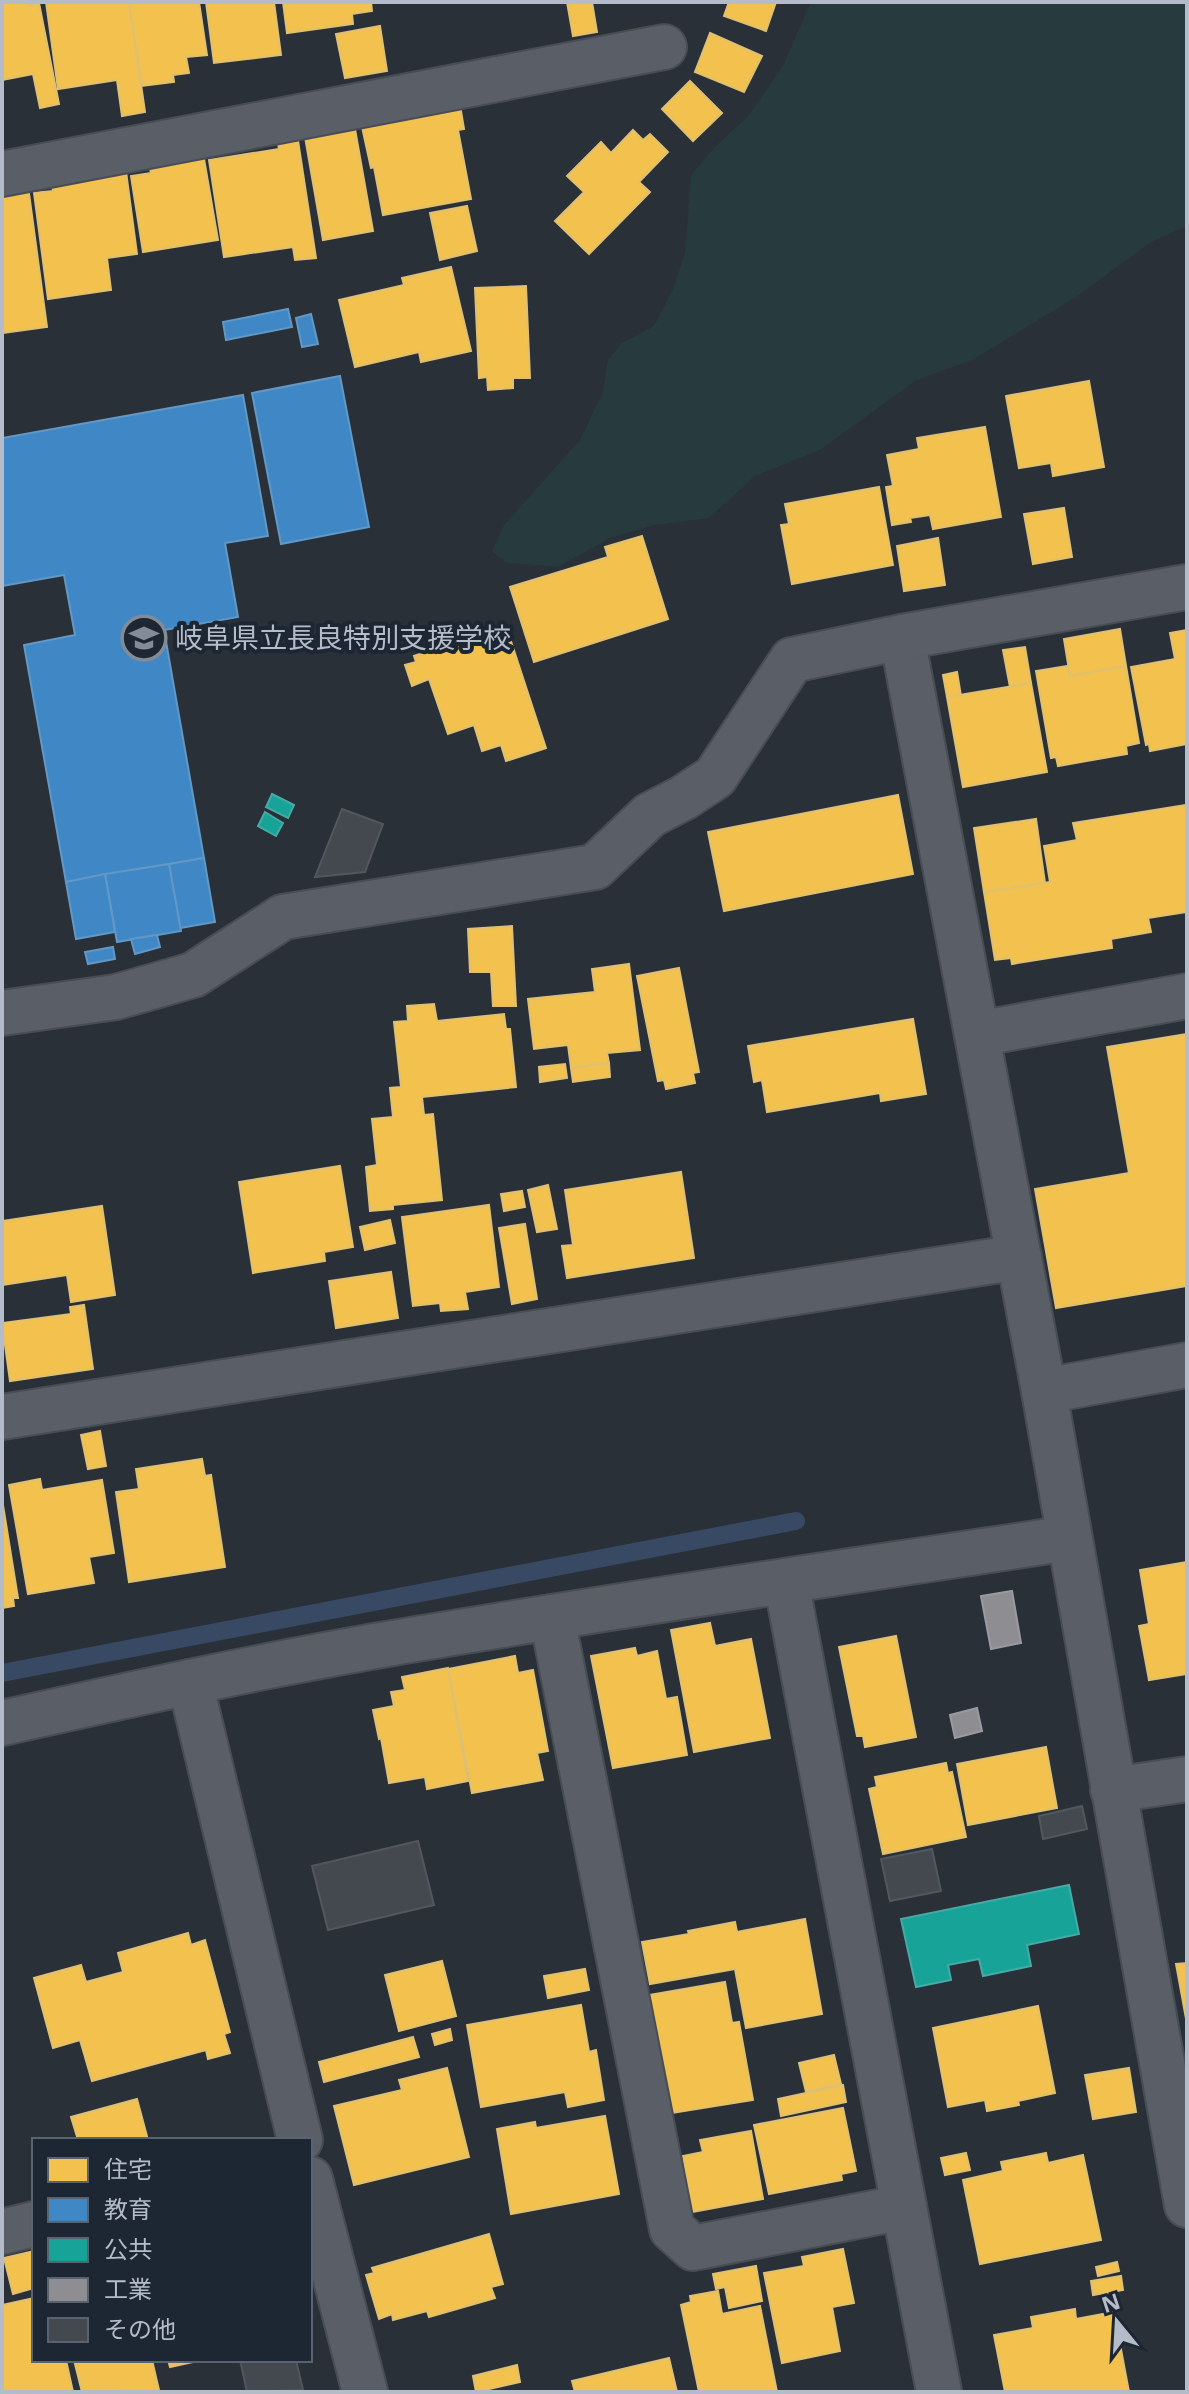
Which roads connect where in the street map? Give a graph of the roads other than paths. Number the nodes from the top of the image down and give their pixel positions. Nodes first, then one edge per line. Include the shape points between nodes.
1 (664, 47) dead end
2 (2, 174) edge
3 (1187, 587) edge
4 (902, 637) junction
5 (1187, 996) edge
6 (2, 1013) edge
7 (977, 1034) junction
8 (1019, 1257) junction
9 (1187, 1365) edge
10 (1044, 1391) junction
11 (2, 1417) edge
12 (1069, 1538) junction
13 (786, 1581) junction
14 (552, 1617) junction
15 (190, 1682) junction
16 (2, 1723) edge
17 (1187, 1779) edge
18 (1113, 1790) junction
19 (300, 2138) edge
20 (312, 2187) edge
21 (1187, 2205) edge
22 (904, 2207) junction
23 (32, 2224) edge
24 (2, 2232) edge
25 (365, 2392) edge
26 (939, 2392) edge

1 - 2 street
3 - 4 street
4 - 6 street via 792,660 715,777 650,815 595,867 283,917 193,975 116,997
4 - 7 street
5 - 7 street
7 - 8 street
8 - 10 street
8 - 11 street
9 - 10 street
10 - 12 street
12 - 13 street
12 - 18 street
13 - 14 street
13 - 22 street
14 - 15 street
14 - 22 street via 672,2229 693,2248
15 - 16 street
15 - 19 street
17 - 18 street
18 - 21 street
20 - 25 street
22 - 26 street
23 - 24 street

